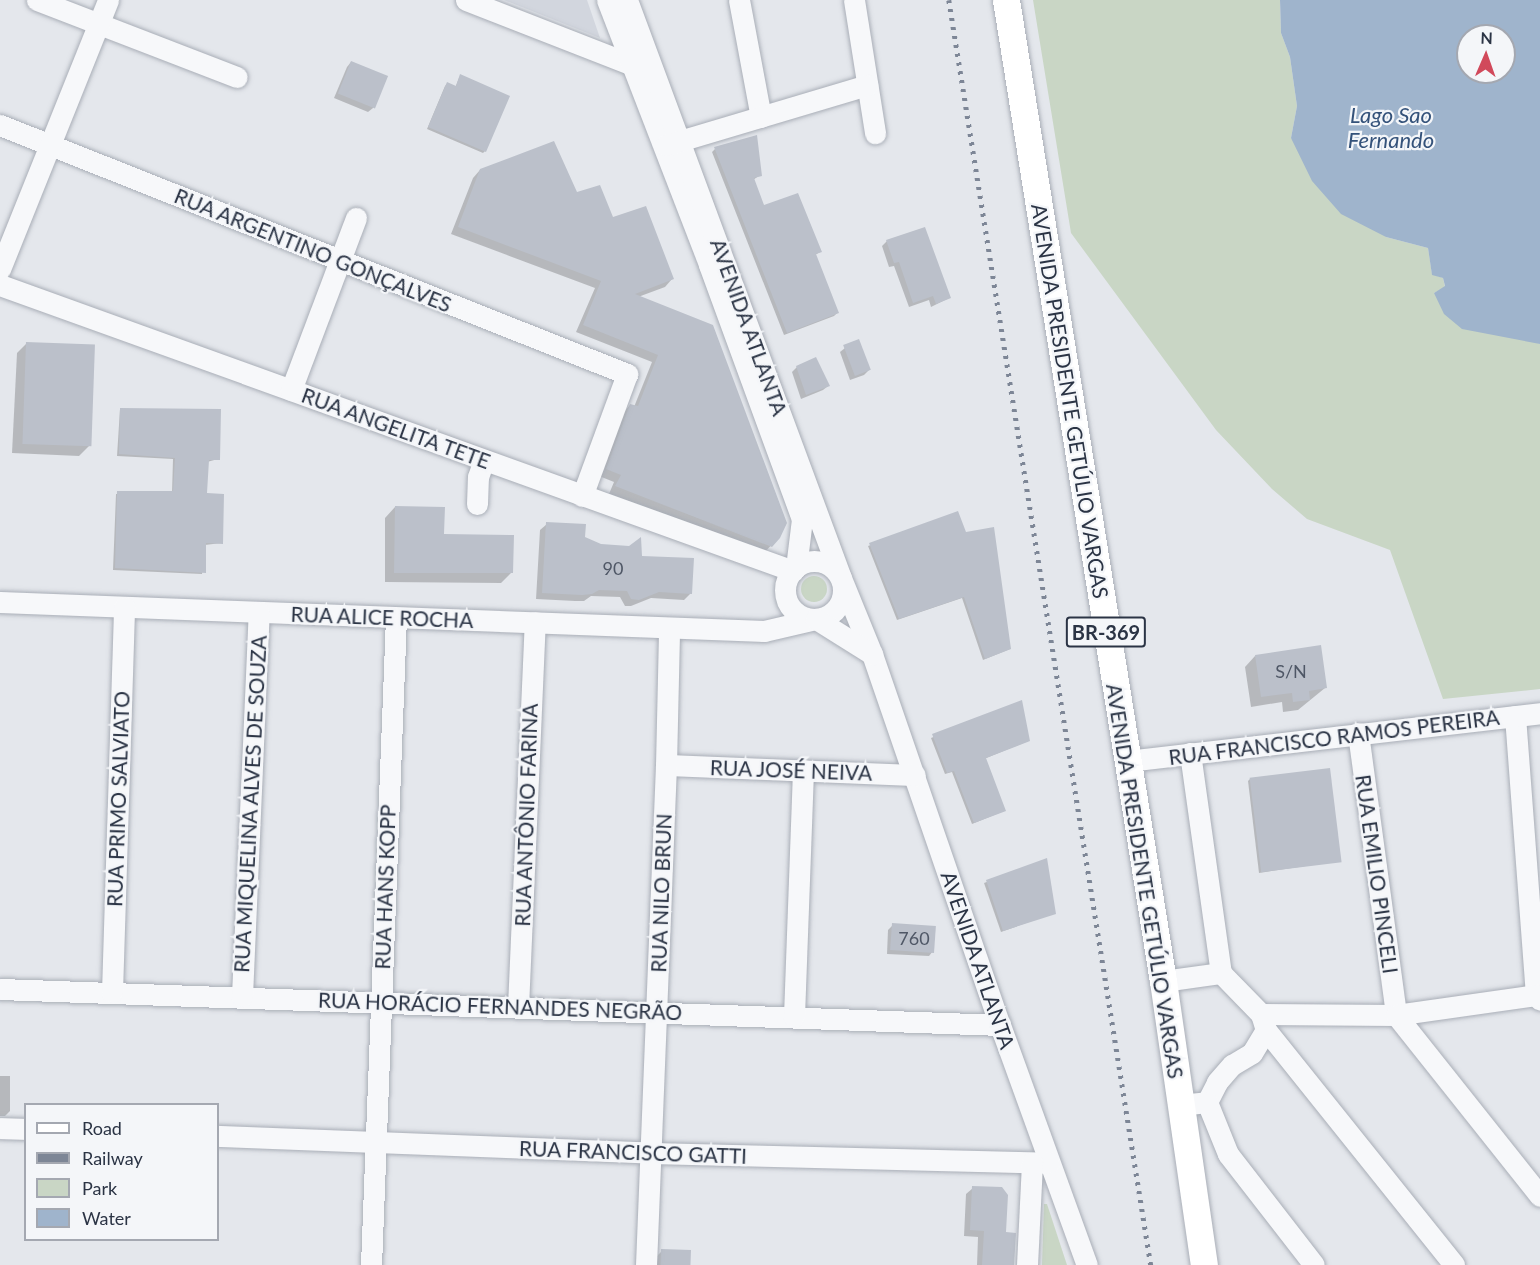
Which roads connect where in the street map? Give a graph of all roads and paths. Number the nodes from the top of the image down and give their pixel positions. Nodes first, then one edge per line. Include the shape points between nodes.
1 (38, 0) edge
2 (108, 0) edge
3 (466, 0) edge
4 (607, 0) edge
5 (627, 0) edge
6 (739, 0) edge
7 (854, 0) edge
8 (1006, 0) edge
9 (99, 24) junction
10 (640, 61) junction
11 (237, 77) dead end
12 (867, 85) junction
13 (761, 117) junction
14 (0, 125) edge
15 (875, 133) dead end
16 (671, 143) junction
17 (52, 145) junction
18 (356, 218) dead end
19 (340, 261) junction
20 (716, 262) junction
21 (0, 269) edge
22 (0, 285) edge
23 (291, 390) junction
24 (484, 460) junction
25 (582, 496) junction
26 (477, 504) dead end
27 (794, 569) junction
28 (841, 578) junction
29 (0, 602) edge
30 (790, 606) junction
31 (124, 607) junction
32 (259, 612) junction
33 (396, 617) junction
34 (816, 619) junction
35 (535, 622) junction
36 (669, 628) junction
37 (764, 631) junction
38 (872, 654) junction
39 (1540, 713) edge
40 (1515, 716) junction
41 (1358, 733) junction
42 (1190, 753) junction
43 (1127, 761) junction
44 (666, 765) junction
45 (803, 770) junction
46 (915, 775) junction
47 (1221, 973) junction
48 (1163, 981) junction
49 (0, 988) edge
50 (112, 992) junction
51 (242, 996) junction
52 (1538, 998) edge
53 (380, 1003) junction
54 (518, 1007) junction
55 (656, 1011) junction
56 (1396, 1015) junction
57 (794, 1016) junction
58 (1263, 1022) junction
59 (1000, 1025) junction
60 (1207, 1102) junction
61 (1180, 1105) junction
62 (0, 1128) edge
63 (24, 1129) edge
64 (219, 1136) edge
65 (375, 1143) junction
66 (651, 1153) junction
67 (1041, 1163) junction
68 (1540, 1196) edge
69 (371, 1265) edge
70 (646, 1265) edge
71 (1027, 1265) edge
72 (1087, 1265) edge
73 (1204, 1265) edge
74 (1314, 1265) edge
75 (1454, 1265) edge

1 - 9 street
2 - 9 street
3 - 10 street
4 - 10 street, AVENIDA ATLANTA
5 - 10 street, AVENIDA ATLANTA
6 - 13 street
7 - 12 street
8 - 43 main road, AVENIDA PRESIDENTE GETÚLIO VARGAS / BR-369
9 - 11 street
9 - 17 street
10 - 16 street, AVENIDA ATLANTA
12 - 13 street
12 - 15 street
13 - 16 street
14 - 17 street, RUA ARGENTINO GONÇALVES
16 - 20 street, AVENIDA ATLANTA
17 - 19 street, RUA ARGENTINO GONÇALVES
17 - 21 street
18 - 19 street
19 - 23 street
19 - 25 street, RUA ARGENTINO GONÇALVES via 627,374
20 - 27 street, AVENIDA ATLANTA via 802,519
20 - 28 street, AVENIDA ATLANTA
22 - 23 street, RUA ANGELITA TETE
23 - 24 street, RUA ANGELITA TETE
24 - 25 street, RUA ANGELITA TETE
24 - 26 street via 478,477
25 - 27 street, RUA ANGELITA TETE
27 - 28 street via 804,563 821,562 830,565
27 - 30 street via 785,588
28 - 34 street via 844,588 839,605
28 - 38 street, AVENIDA ATLANTA
29 - 31 street, RUA ALICE ROCHA
30 - 34 street via 806,618
30 - 37 street
31 - 32 street, RUA ALICE ROCHA
31 - 50 street, RUA PRIMO SALVIATO
32 - 33 street, RUA ALICE ROCHA
32 - 51 street, RUA MIQUELINA ALVES DE SOUZA
33 - 35 street, RUA ALICE ROCHA
33 - 53 street, RUA HANS KOPP
34 - 37 street, RUA ALICE ROCHA
34 - 38 street
35 - 36 street, RUA ALICE ROCHA
35 - 54 street, RUA ANTÔNIO FARINA
36 - 37 street, RUA ALICE ROCHA
36 - 44 street, RUA NILO BRUN
38 - 46 street, AVENIDA ATLANTA
39 - 40 street, RUA FRANCISCO RAMOS PEREIRA
40 - 41 street, RUA FRANCISCO RAMOS PEREIRA
40 - 52 street
41 - 42 street, RUA FRANCISCO RAMOS PEREIRA
41 - 56 street, RUA EMILIO PINCELI
42 - 43 street, RUA FRANCISCO RAMOS PEREIRA
42 - 47 street
43 - 48 main road, AVENIDA PRESIDENTE GETÚLIO VARGAS / BR-369
44 - 45 street, RUA JOSÉ NEIVA
44 - 55 street, RUA NILO BRUN
45 - 46 street, RUA JOSÉ NEIVA
45 - 57 street
46 - 59 street, AVENIDA ATLANTA
47 - 48 street
47 - 58 street
48 - 61 main road, AVENIDA PRESIDENTE GETÚLIO VARGAS / BR-369
49 - 50 street, RUA HORÁCIO FERNANDES NEGRÃO
50 - 51 street, RUA HORÁCIO FERNANDES NEGRÃO
51 - 53 street, RUA HORÁCIO FERNANDES NEGRÃO
52 - 56 street
53 - 54 street, RUA HORÁCIO FERNANDES NEGRÃO
53 - 65 street, RUA HANS KOPP
54 - 55 street, RUA HORÁCIO FERNANDES NEGRÃO
55 - 57 street, RUA HORÁCIO FERNANDES NEGRÃO
55 - 66 street, RUA NILO BRUN
56 - 58 street
56 - 68 street
57 - 59 street, RUA HORÁCIO FERNANDES NEGRÃO
58 - 60 street via 1252,1053 1232,1065
58 - 75 street
59 - 67 street, AVENIDA ATLANTA
60 - 61 street
60 - 74 street via 1228,1154
61 - 73 main road, AVENIDA PRESIDENTE GETÚLIO VARGAS / BR-369
62 - 63 street
64 - 65 street, RUA FRANCISCO GATTI
65 - 66 street, RUA FRANCISCO GATTI
65 - 69 street, RUA HANS KOPP
66 - 67 street, RUA FRANCISCO GATTI
66 - 70 street, RUA NILO BRUN
67 - 71 street
67 - 72 street, AVENIDA ATLANTA via 1076,1227

